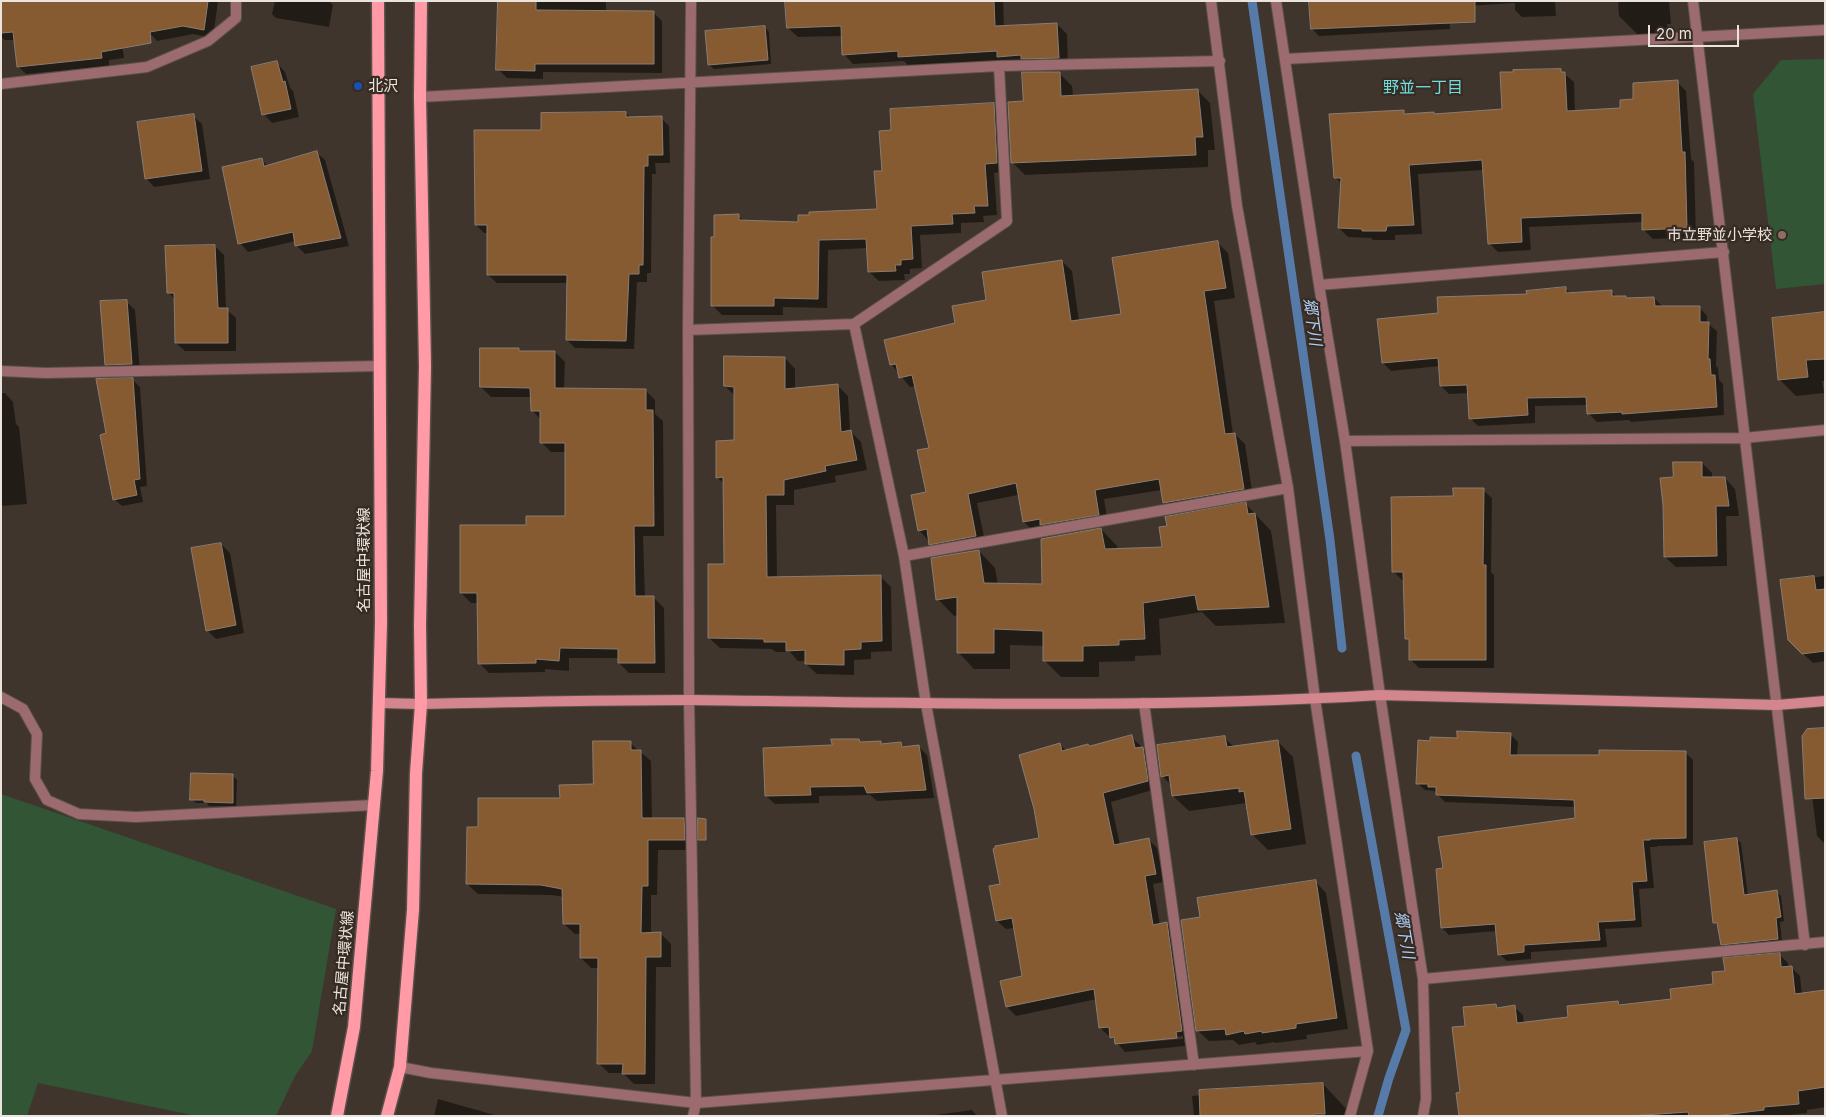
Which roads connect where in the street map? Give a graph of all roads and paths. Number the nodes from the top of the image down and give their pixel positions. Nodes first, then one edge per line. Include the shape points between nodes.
1 (236, 1) edge
2 (378, 1) edge
3 (422, 1) edge
4 (691, 1) edge
5 (1211, 1) edge
6 (1276, 1) edge
7 (1693, 1) edge
8 (1825, 30) edge
9 (1698, 37) junction
10 (1285, 59) junction
11 (1220, 61) junction
12 (999, 66) junction
13 (1, 84) edge
14 (691, 84) junction
15 (420, 97) junction
16 (1724, 252) junction
17 (1319, 284) junction
18 (854, 324) junction
19 (688, 330) junction
20 (379, 366) junction
21 (1, 371) edge
22 (1825, 430) edge
23 (1744, 438) junction
24 (1345, 441) junction
25 (1288, 488) junction
26 (904, 556) junction
27 (1380, 695) junction
28 (1, 697) edge
29 (1315, 699) junction
30 (689, 700) junction
31 (1825, 701) edge
32 (380, 703) junction
33 (1144, 703) junction
34 (422, 704) junction
35 (926, 704) junction
36 (1777, 705) junction
37 (374, 805) junction
38 (1825, 942) edge
39 (1805, 945) junction
40 (1422, 979) junction
41 (1368, 1051) junction
42 (1194, 1065) junction
43 (400, 1067) junction
44 (996, 1080) junction
45 (696, 1103) junction
46 (337, 1116) edge
47 (387, 1116) edge
48 (693, 1116) edge
49 (1002, 1116) edge
50 (1350, 1116) edge
51 (1423, 1116) edge

1 - 13 street via 236,18 208,41 147,67
2 - 20 main road, 名古屋中環状線
3 - 15 main road
4 - 14 street
5 - 11 street
6 - 10 street
7 - 9 street
8 - 9 street
9 - 10 street
9 - 16 street
10 - 17 street
11 - 12 street
11 - 25 street via 1237,206
12 - 14 street
12 - 18 street via 1007,221
14 - 15 street
14 - 19 street
15 - 34 main road via 425,366 420,625
16 - 17 street
16 - 23 street
17 - 24 street
18 - 19 street
18 - 26 street
19 - 30 street
20 - 21 street via 55,373
20 - 32 main road, 名古屋中環状線
22 - 23 street
23 - 24 street
23 - 36 street
24 - 27 street
25 - 26 street
25 - 29 street
26 - 35 street
27 - 29 street
27 - 36 street
27 - 40 street
28 - 37 street via 23,709 37,734 35,779 47,800 79,814 136,817
29 - 33 street
29 - 41 street
30 - 34 street
30 - 35 street
30 - 45 street
31 - 36 street
32 - 34 street
32 - 37 main road, 名古屋中環状線
33 - 35 street
33 - 42 street
34 - 43 main road via 416,773 413,910
35 - 44 street
36 - 39 street
37 - 46 main road, 名古屋中環状線 via 354,1027
38 - 39 street
39 - 40 street
40 - 51 street via 1426,1099
41 - 42 street
41 - 50 street
42 - 44 street
43 - 45 street
43 - 47 main road
44 - 45 street
44 - 49 street
45 - 48 street

